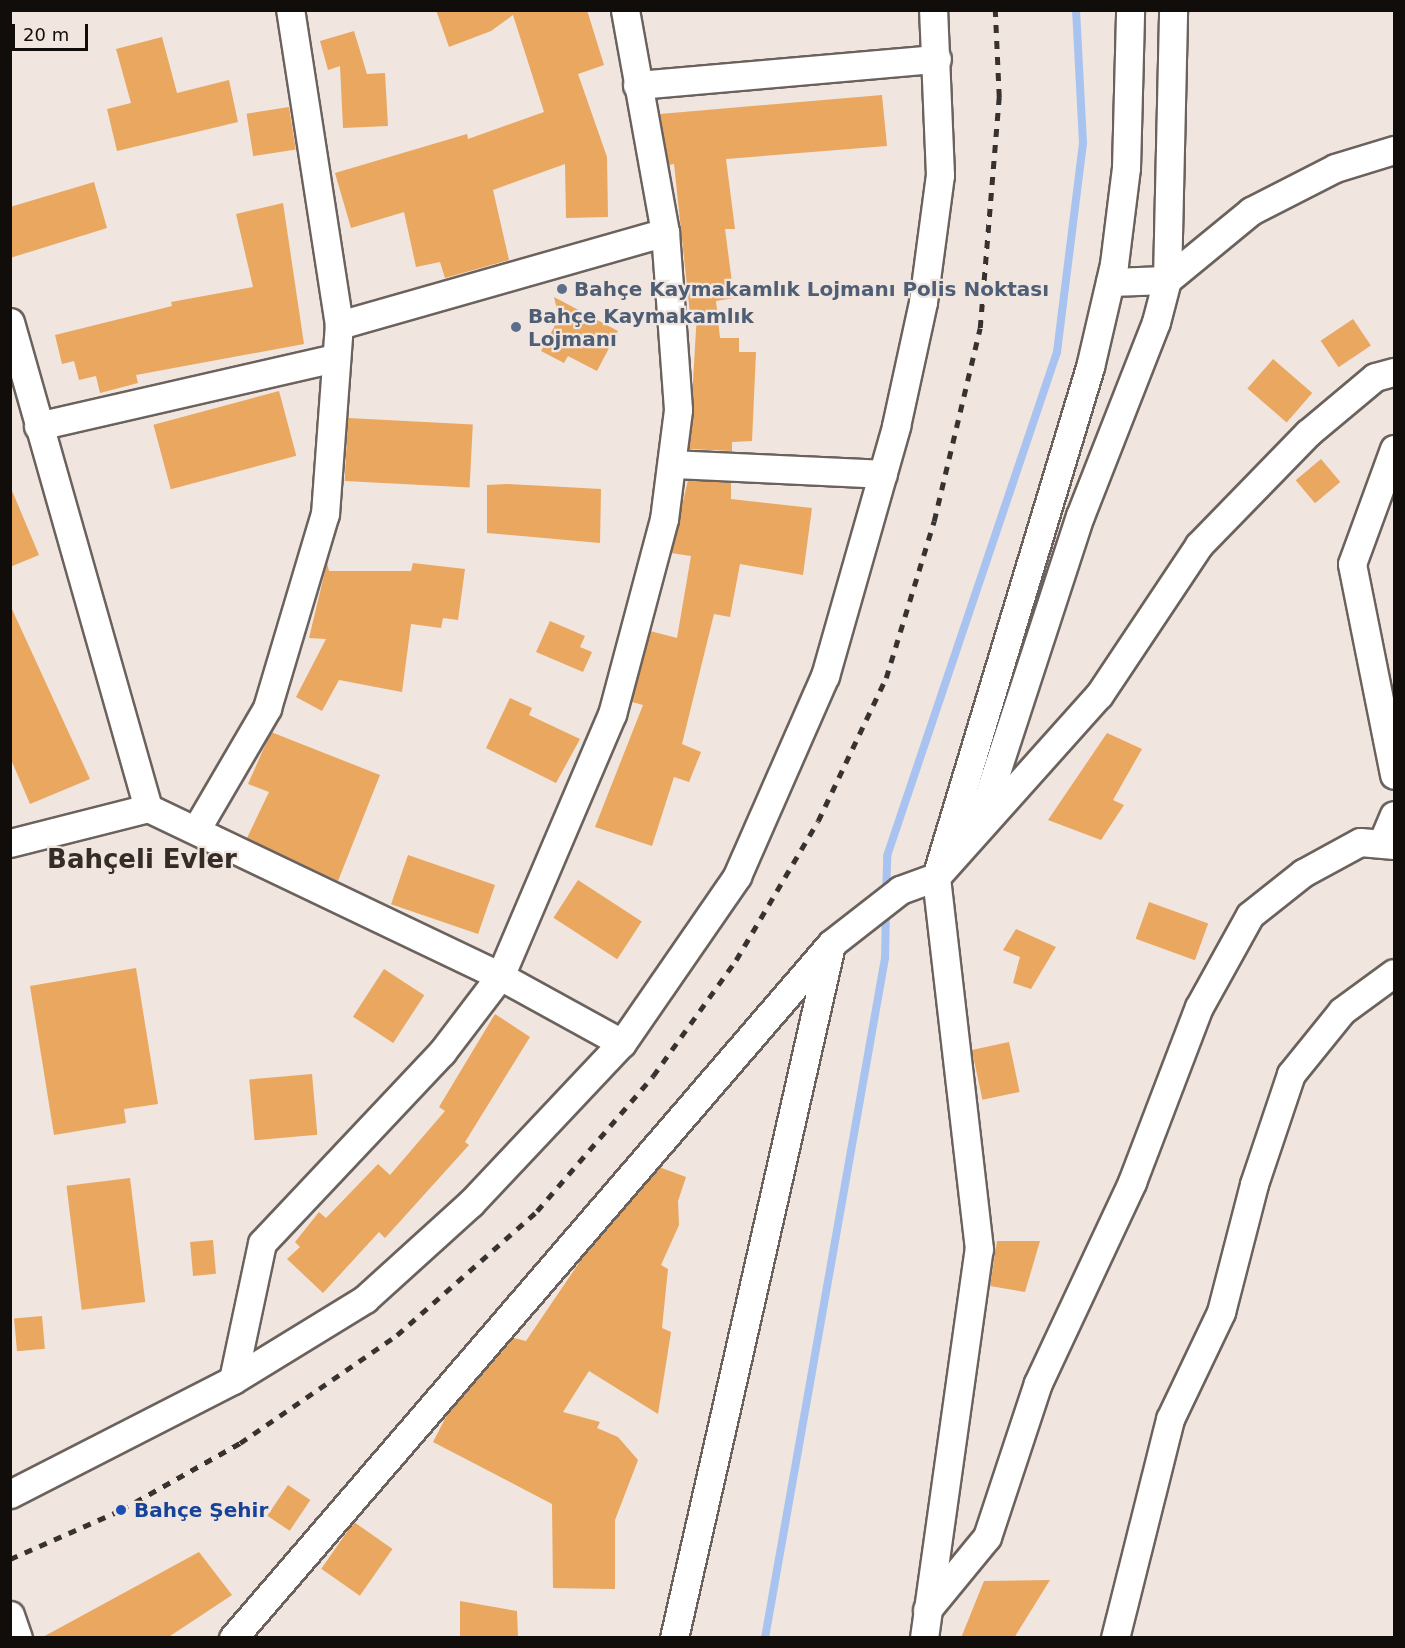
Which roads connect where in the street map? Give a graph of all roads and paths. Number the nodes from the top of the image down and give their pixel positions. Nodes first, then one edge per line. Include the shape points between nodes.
1 (290, 10) edge
2 (625, 10) edge
3 (933, 10) edge
4 (1130, 10) edge
5 (1173, 10) edge
6 (937, 59) junction
7 (637, 85) junction
8 (1395, 150) edge
9 (665, 231) junction
10 (1167, 280) junction
11 (1110, 282) junction
12 (10, 322) edge
13 (339, 325) junction
14 (335, 358) junction
15 (1395, 372) edge
16 (38, 426) junction
17 (1395, 449) edge
18 (673, 464) junction
19 (883, 474) junction
20 (1395, 775) edge
21 (148, 808) junction
22 (1395, 815) edge
23 (197, 828) junction
24 (10, 843) edge
25 (1388, 844) edge
26 (936, 877) junction
27 (839, 938) junction
28 (1395, 973) edge
29 (500, 976) junction
30 (622, 1043) junction
31 (233, 1380) junction
32 (10, 1494) edge
33 (927, 1610) junction
34 (233, 1638) edge
35 (674, 1638) edge
36 (924, 1638) edge
37 (1116, 1638) edge

1 - 13 street
2 - 7 street
3 - 6 street
4 - 11 street via 1126,168
5 - 10 street
6 - 7 street
6 - 19 street via 940,175 922,302
7 - 9 street
8 - 10 street via 1335,168 1251,211
9 - 13 street
9 - 18 street via 678,410
10 - 11 street
10 - 26 street via 1156,322 1080,516 988,797
11 - 26 street via 1090,367
12 - 16 street
13 - 14 street
14 - 16 street
14 - 23 street via 325,514 267,708
15 - 26 street via 1375,377 1308,433 1199,545 1098,695
16 - 21 street
17 - 20 street via 1352,564
18 - 19 street
18 - 29 street via 612,714
19 - 30 street via 825,676 790,762 737,876
21 - 23 street
21 - 24 street
22 - 25 street
23 - 29 street
25 - 33 street via 1360,842 1303,873 1250,915 1199,1007 1132,1182 1038,1383 987,1537
26 - 27 street via 900,890
26 - 33 street via 979,1249
27 - 34 street
27 - 35 street
28 - 37 street via 1342,1011 1291,1074 1254,1184 1221,1312 1170,1419
29 - 30 street
29 - 31 street via 442,1052 262,1242
30 - 31 street via 471,1203 366,1299
31 - 32 street
33 - 36 street

